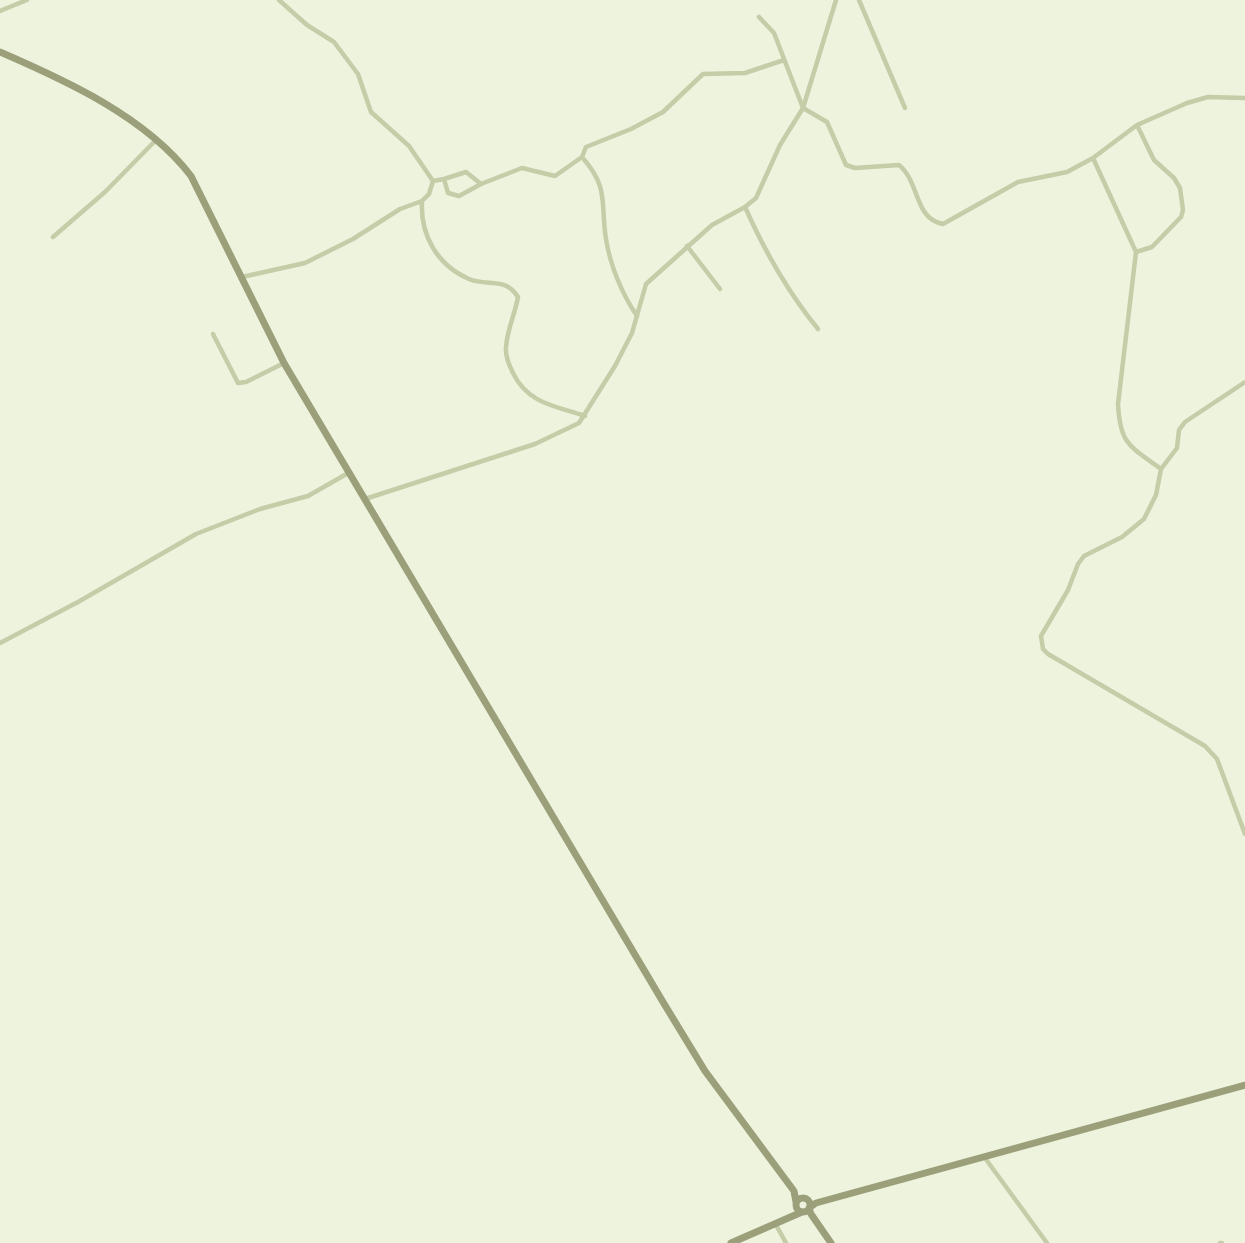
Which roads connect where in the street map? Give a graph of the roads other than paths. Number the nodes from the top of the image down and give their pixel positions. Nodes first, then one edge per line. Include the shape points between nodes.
1 (27, 0) edge
2 (279, 0) edge
3 (836, 0) edge
4 (859, 0) edge
5 (0, 11) edge
6 (759, 17) dead end
7 (0, 52) edge
8 (784, 60) junction
9 (1245, 98) edge
10 (804, 108) junction
11 (905, 108) dead end
12 (1137, 125) junction
13 (155, 141) junction
14 (582, 158) junction
15 (1093, 158) junction
16 (444, 179) junction
17 (433, 181) junction
18 (481, 184) junction
19 (422, 201) junction
20 (745, 207) junction
21 (52, 237) dead end
22 (687, 246) junction
23 (1136, 252) junction
24 (242, 277) junction
25 (720, 289) dead end
26 (636, 316) junction
27 (818, 330) dead end
28 (213, 334) dead end
29 (284, 363) junction
30 (1245, 382) edge
31 (585, 416) junction
32 (1161, 469) junction
33 (350, 472) junction
34 (365, 499) junction
35 (0, 643) edge
36 (1245, 834) edge
37 (1245, 1085) edge
38 (985, 1158) junction
39 (794, 1191) junction
40 (806, 1199) junction
41 (822, 1202) junction
42 (796, 1204) junction
43 (805, 1210) junction
44 (790, 1216) junction
45 (775, 1223) junction
46 (746, 1240) edge
47 (1045, 1241) edge
48 (731, 1243) edge
49 (786, 1243) edge
50 (831, 1243) edge
51 (1038, 1243) edge

1 - 5 street
2 - 17 street via 334,42 358,74 371,112 409,146
3 - 10 street
4 - 11 street
6 - 8 street via 771,29
7 - 13 main road via 94,95
8 - 10 street
8 - 14 street via 745,73 703,74 663,112 586,147
9 - 12 street via 1208,97
10 - 15 street via 827,122 846,165 899,165 912,180 924,214 943,224 1018,182 1059,175
10 - 20 street via 780,145 756,198
12 - 15 street
12 - 23 street via 1154,160 1180,188 1183,210 1152,247
13 - 21 street via 105,192
13 - 24 main road via 191,176
14 - 18 street via 555,176 522,168
14 - 26 street via 604,192 607,242 627,303
15 - 23 street
16 - 17 street
16 - 18 street via 466,172
16 - 18 street via 448,193 455,197
17 - 19 street
19 - 24 street via 400,209 305,263
19 - 31 street via 429,245 443,262 469,279 507,285 518,297 506,348 508,363 521,388 547,405
20 - 22 street via 712,225
20 - 27 street via 774,268
22 - 25 street
22 - 26 street via 646,284
23 - 32 street via 1119,424 1129,444
24 - 29 main road
26 - 31 street via 632,333
28 - 29 street via 238,383
29 - 33 main road
30 - 32 street via 1185,422 1179,430 1177,448
31 - 34 street via 535,444
32 - 36 street via 1156,495 1144,519 1122,537 1084,556 1041,642 1048,654 1213,754
33 - 34 main road
33 - 35 street via 309,496 260,509 196,534
34 - 39 main road via 705,1071
37 - 38 main road
38 - 41 main road
38 - 47 street
39 - 40 main road
39 - 42 main road
40 - 41 main road
40 - 42 main road
40 - 43 main road
41 - 43 main road
42 - 43 main road
42 - 44 main road
43 - 44 main road
43 - 50 main road
44 - 45 main road
45 - 46 main road
45 - 49 street
46 - 48 main road
47 - 51 street

